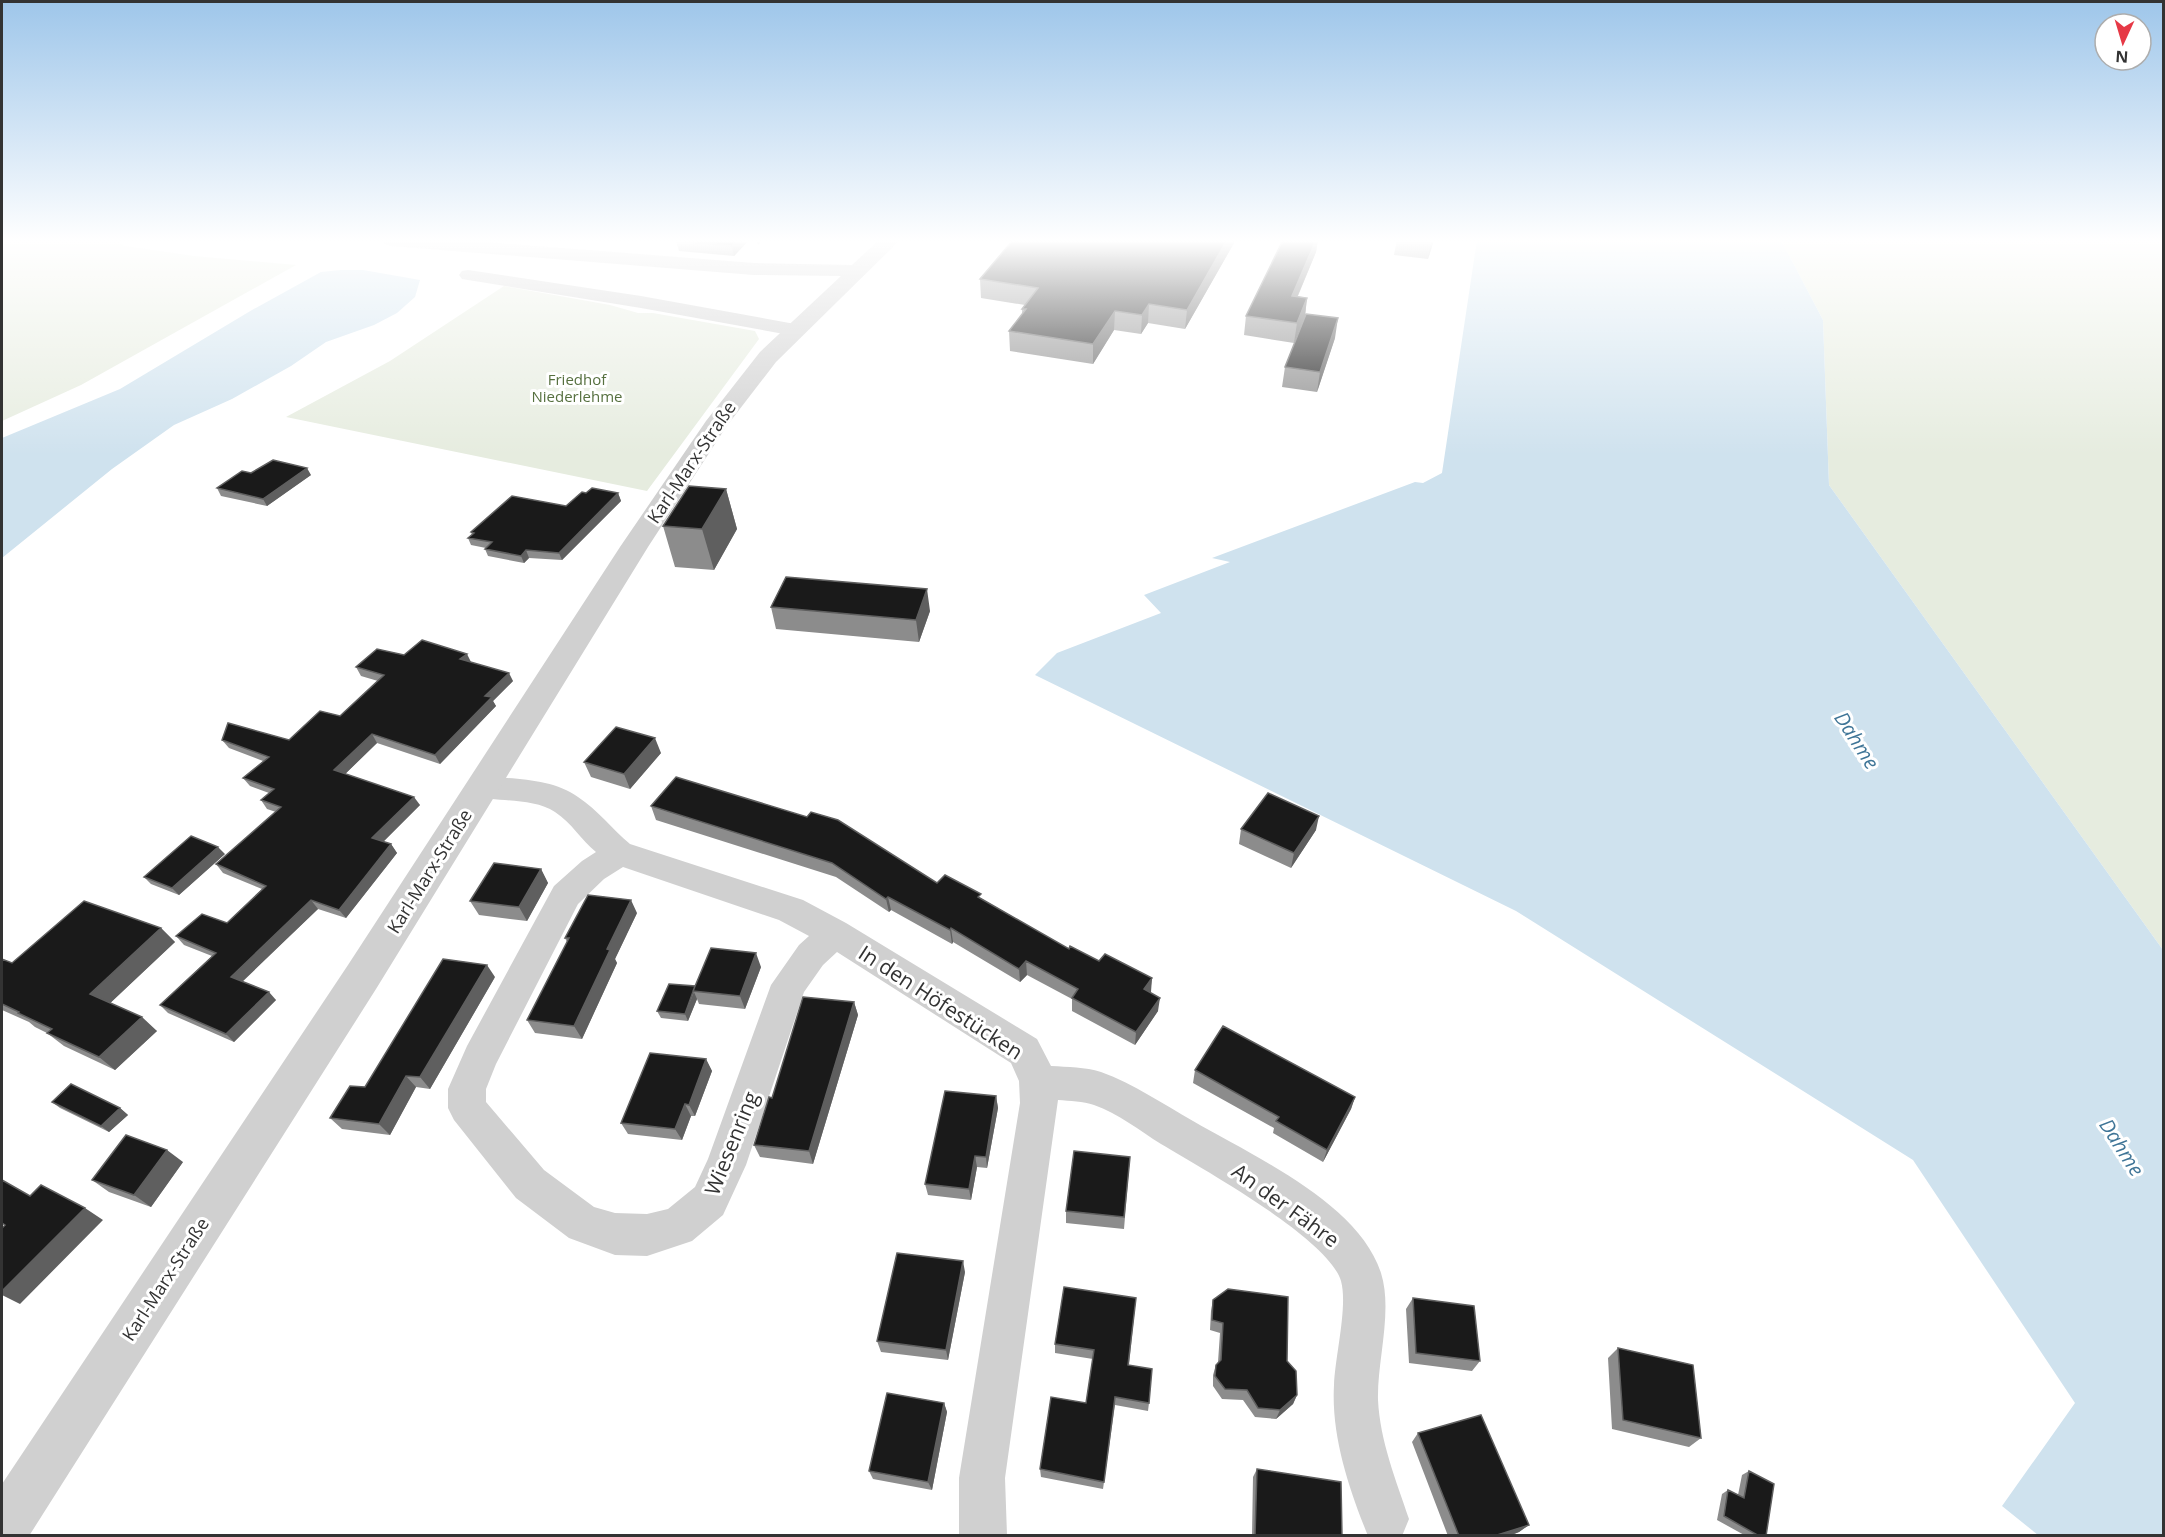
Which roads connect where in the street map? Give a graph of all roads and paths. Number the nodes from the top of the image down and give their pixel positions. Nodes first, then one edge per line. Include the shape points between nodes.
1 (694, 312) edge
2 (814, 312) edge
3 (795, 330) junction
4 (482, 787) junction
5 (619, 853) junction
6 (834, 933) junction
7 (1040, 1082) junction
8 (1385, 1519) dead end
9 (2, 1530) edge
10 (983, 1535) edge

1 - 3 street
2 - 3 street, Karl-Marx-Straße
3 - 4 street, Karl-Marx-Straße via 742,388 703,444
4 - 5 street, In den Höfestücken via 542,794 565,803
4 - 9 street, Karl-Marx-Straße
5 - 6 street, In den Höfestücken via 791,910
5 - 6 street, Wiesenring via 566,895 467,1089 467,1108 509,1161 530,1184 583,1224 615,1234 647,1235 678,1227 709,1201 726,1165 789,985
6 - 7 street, In den Höfestücken via 1024,1051
7 - 8 street, An der Fähre via 1106,1091 1232,1165 1303,1212 1346,1248 1360,1274 1356,1401 1361,1440
7 - 10 street via 982,1478

